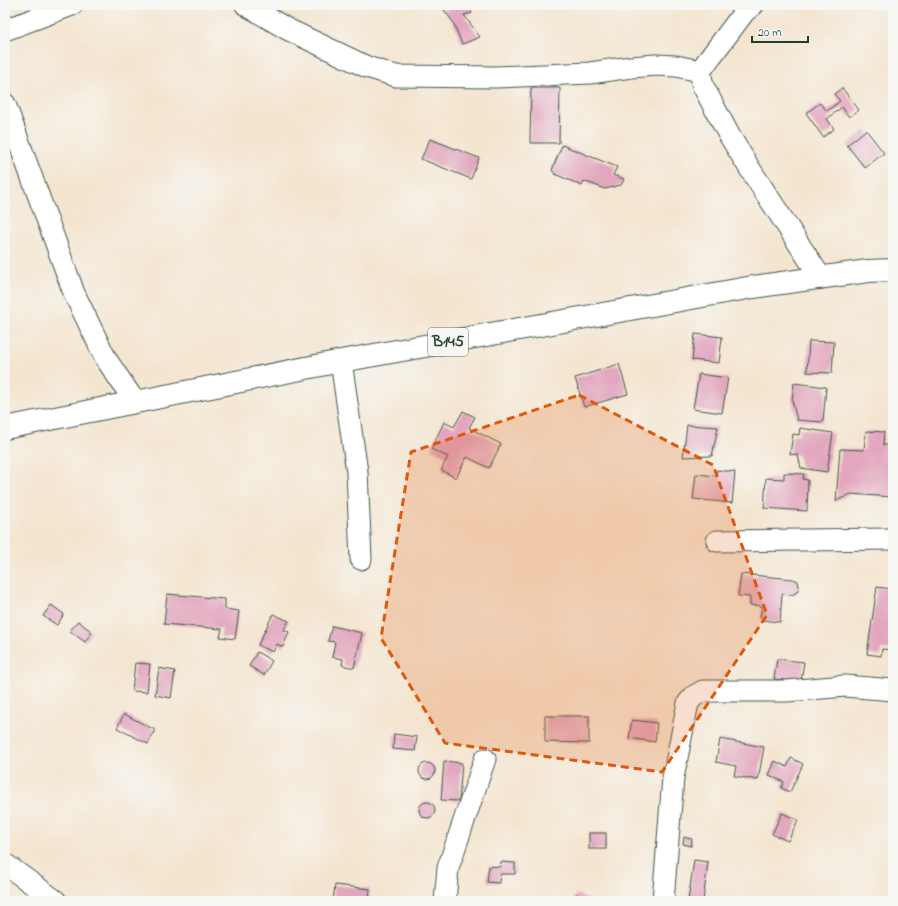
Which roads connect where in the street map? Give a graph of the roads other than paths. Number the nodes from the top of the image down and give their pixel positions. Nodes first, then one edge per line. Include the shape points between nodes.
1 (72, 5) edge
2 (246, 5) edge
3 (753, 5) edge
4 (5, 30) edge
5 (700, 71) junction
6 (5, 104) edge
7 (893, 270) edge
8 (821, 278) junction
9 (341, 361) junction
10 (135, 402) junction
11 (5, 428) edge
12 (893, 539) edge
13 (717, 542) dead end
14 (361, 560) dead end
15 (893, 690) edge
16 (485, 759) dead end
17 (5, 864) edge
18 (56, 901) edge
19 (446, 901) edge
20 (663, 901) edge

1 - 4 street
2 - 5 street via 287,29 367,67 396,76 511,77 590,73 656,65
3 - 5 street via 745,11
5 - 8 street via 703,86 729,135
6 - 10 street via 74,293 106,359
7 - 8 main road, B145
8 - 9 main road, B145 via 753,287
9 - 10 main road, B145
9 - 14 street via 357,472
10 - 11 main road, B145
12 - 13 street
15 - 20 street via 845,686 787,691 704,691 691,699 688,702 673,778
16 - 19 street via 448,868
17 - 18 street

